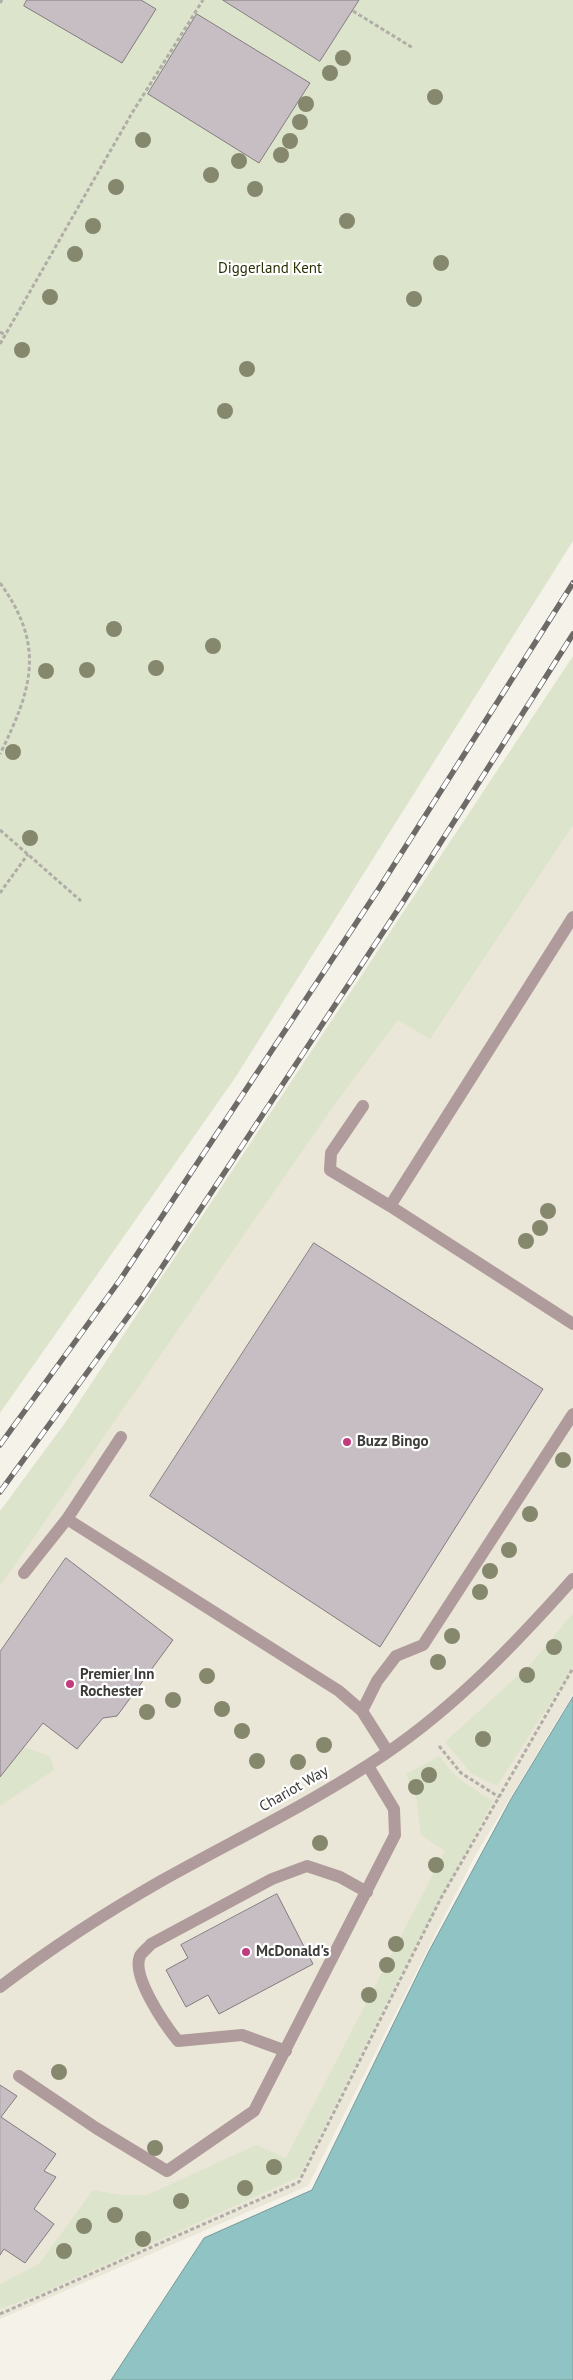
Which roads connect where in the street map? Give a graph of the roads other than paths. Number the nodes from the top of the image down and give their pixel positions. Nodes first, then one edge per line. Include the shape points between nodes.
1 (573, 917) edge
2 (363, 1106) dead end
3 (390, 1206) junction
4 (573, 1324) edge
5 (573, 1414) edge
6 (121, 1437) dead end
7 (67, 1519) junction
8 (24, 1573) dead end
9 (573, 1579) edge
10 (362, 1711) junction
11 (388, 1752) junction
12 (368, 1766) junction
13 (367, 1892) junction
14 (0, 1987) edge
15 (286, 2051) junction
16 (20, 2076) dead end

1 - 3 street
2 - 3 street via 331,1153 330,1170
3 - 4 street
5 - 10 street via 422,1645 396,1656 376,1681
6 - 7 street
7 - 8 street
7 - 10 street via 339,1691
9 - 11 street, Chariot Way via 532,1626 455,1701
10 - 11 street
11 - 12 street, Chariot Way
12 - 13 street via 394,1809 396,1835
12 - 14 street, Chariot Way via 121,1904 49,1950
13 - 15 street
13 - 15 street via 340,1877 307,1866 272,1879 151,1944 140,1956 138,1973 162,2021 178,2041 242,2036
15 - 16 street via 254,2111 167,2171

